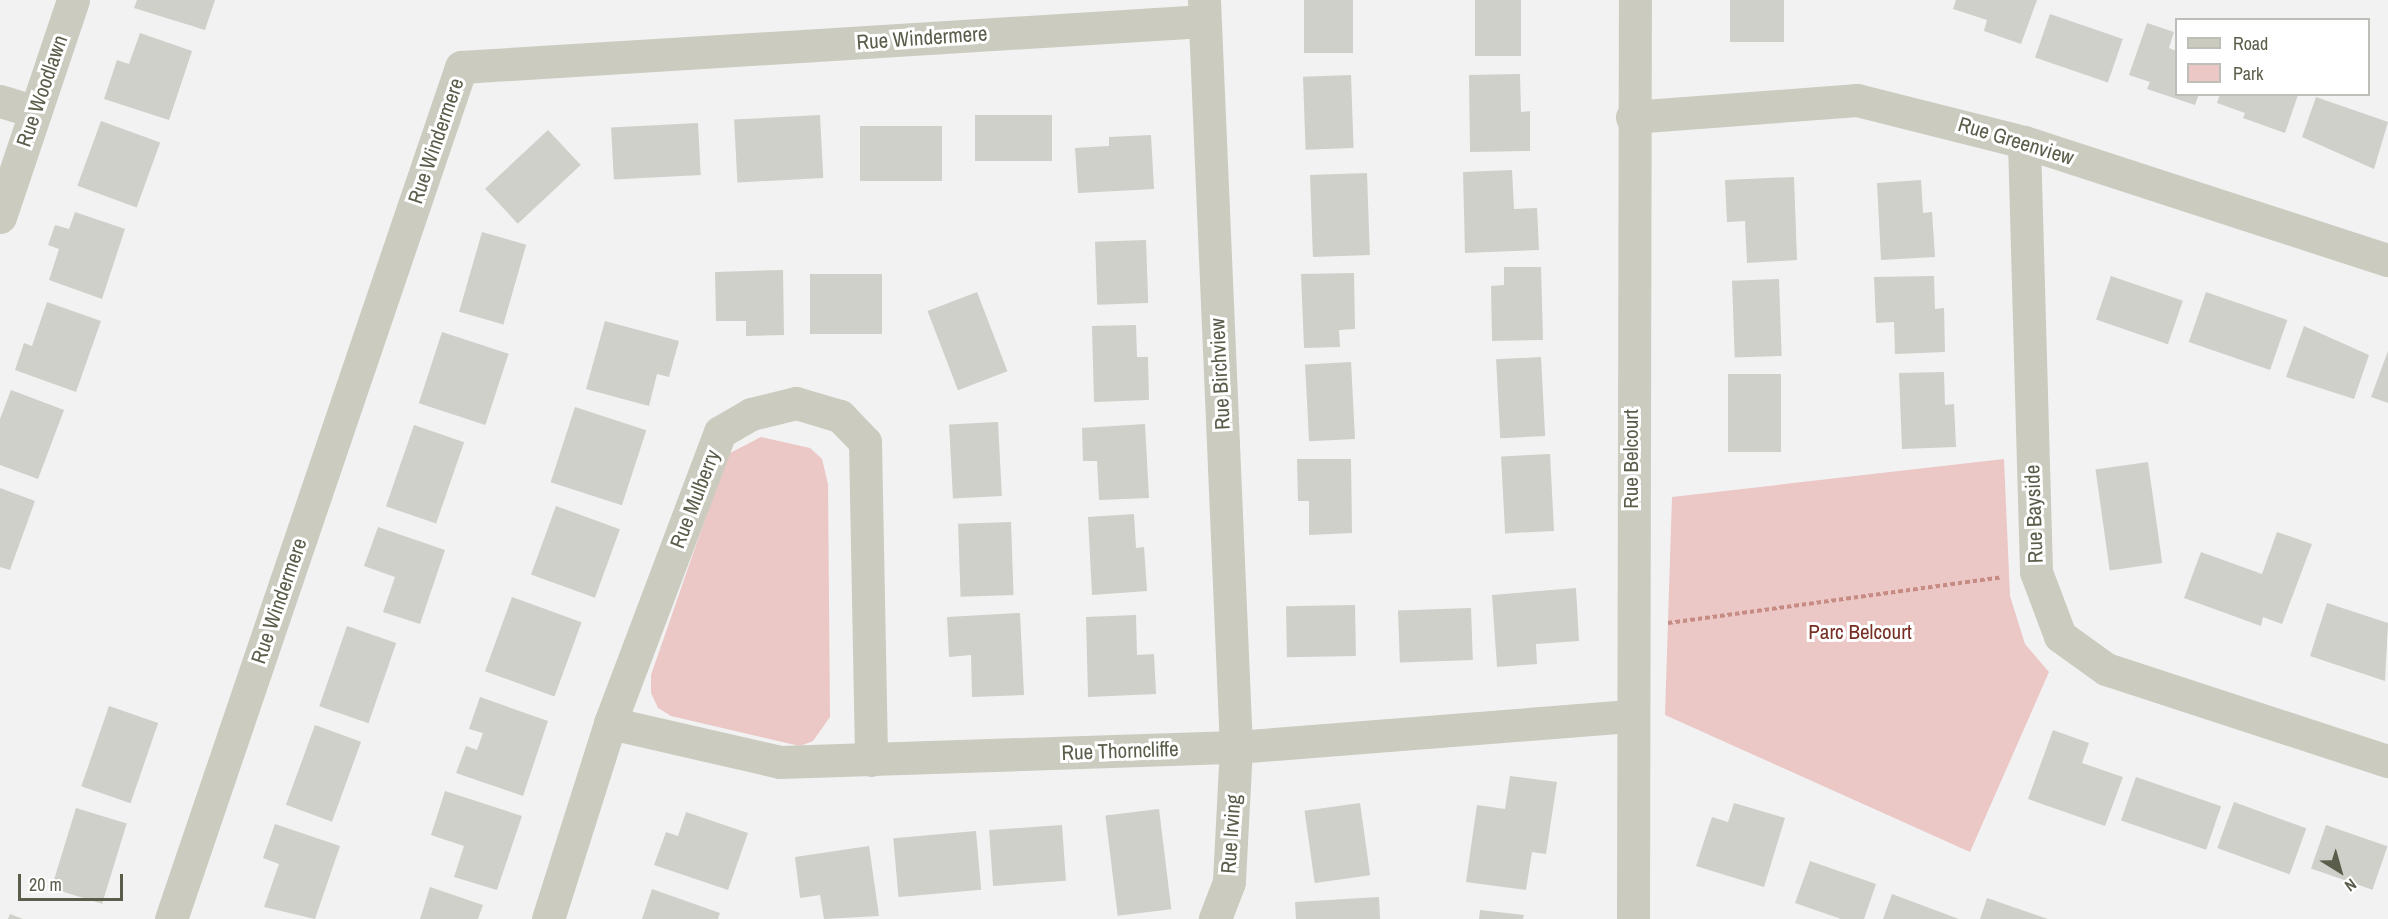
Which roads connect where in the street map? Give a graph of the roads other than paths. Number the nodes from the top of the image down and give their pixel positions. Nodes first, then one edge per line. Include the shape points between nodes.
1 (73, 0) edge
2 (1635, 0) edge
3 (1204, 10) edge
4 (0, 102) edge
5 (35, 112) junction
6 (1632, 117) junction
7 (2024, 142) junction
8 (0, 217) edge
9 (2388, 260) edge
10 (1633, 716) junction
11 (610, 723) junction
12 (1236, 747) junction
13 (871, 760) junction
14 (2388, 761) edge
15 (171, 919) edge
16 (548, 919) edge
17 (1215, 919) edge
18 (1633, 919) edge

1 - 5 street, Rue Woodlawn
2 - 6 street, Rue Belcourt
3 - 12 street, Rue Birchview
3 - 15 street, Rue Windermere via 462,67
4 - 5 street
5 - 8 street, Rue Woodlawn
6 - 7 street, Rue Greenview via 1857,100
6 - 10 street, Rue Belcourt
7 - 9 street, Rue Greenview
7 - 14 street, Rue Bayside via 2036,572 2060,636 2106,669
10 - 12 street, Rue Thorncliffe
10 - 18 street, Rue Belcourt
11 - 13 street, Rue Thorncliffe via 780,762
11 - 13 street, Rue Mulberry via 720,432 751,414 796,404 840,416 865,442
11 - 16 street, Rue Mulberry
12 - 13 street, Rue Thorncliffe
12 - 17 street, Rue Irving via 1228,882

